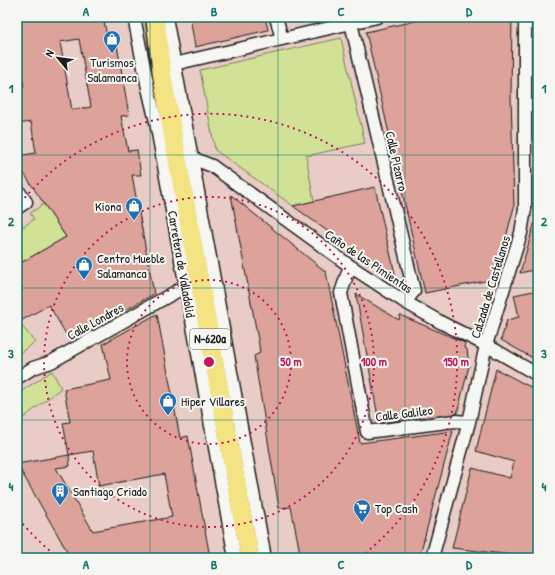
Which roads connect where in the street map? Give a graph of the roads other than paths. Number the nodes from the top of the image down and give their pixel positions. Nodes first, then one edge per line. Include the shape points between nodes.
1 (134, 17) edge
2 (155, 17) edge
3 (166, 17) edge
4 (276, 17) edge
5 (377, 17) edge
6 (526, 17) edge
7 (351, 23) junction
8 (282, 39) junction
9 (174, 64) junction
10 (192, 158) junction
11 (17, 189) edge
12 (21, 205) edge
13 (350, 266) junction
14 (186, 286) junction
15 (405, 302) junction
16 (486, 345) junction
17 (538, 375) edge
18 (17, 378) edge
19 (469, 422) junction
20 (235, 558) edge
21 (250, 558) edge
22 (265, 558) edge
23 (432, 558) edge

1 - 14 street, Carretera de Valladolid
2 - 21 highway, Carretera de Valladolid / N-620a via 162,75
3 - 9 street
4 - 8 street
5 - 7 street
6 - 16 street, Calzada de Castellanos via 525,209 521,233
7 - 8 street
7 - 15 street, Calle Pizarro via 414,291
8 - 9 street
9 - 10 street
10 - 13 street, Caño de las Pimientas via 212,166
10 - 22 street
11 - 12 street
13 - 15 street, Caño de las Pimientas
13 - 19 street, Calle Galileo via 341,293 367,432 455,421
14 - 18 street, Calle Londres via 51,362 33,368
14 - 20 street, Carretera de Valladolid
15 - 16 street, Caño de las Pimientas
16 - 17 street, Caño de las Pimientas
16 - 19 street, Calzada de Castellanos
19 - 23 street, Calzada de Castellanos

